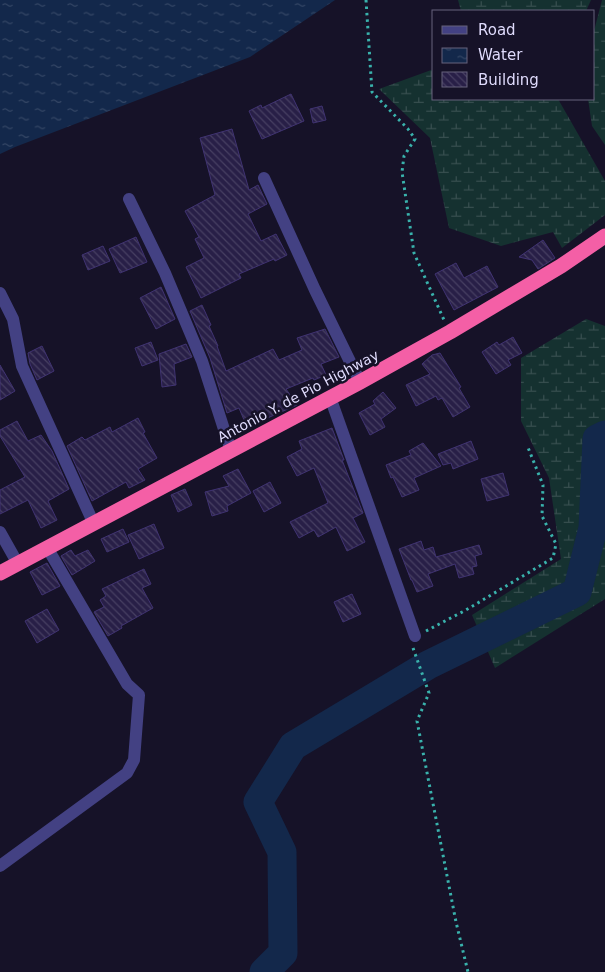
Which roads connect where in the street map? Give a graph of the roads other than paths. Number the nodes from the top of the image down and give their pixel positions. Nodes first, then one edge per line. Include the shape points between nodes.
1 (264, 178) dead end
2 (129, 199) dead end
3 (605, 236) edge
4 (0, 293) edge
5 (360, 382) junction
6 (330, 397) junction
7 (231, 450) junction
8 (93, 522) junction
9 (0, 532) edge
10 (48, 549) junction
11 (18, 564) junction
12 (0, 573) edge
13 (414, 642) road end
14 (0, 866) edge

1 - 5 street
2 - 7 street via 202,360
3 - 5 highway, Antonio Y. de Pio Highway via 561,266
4 - 8 street via 13,319 22,366
5 - 6 highway, Antonio Y. de Pio Highway
6 - 7 highway, Antonio Y. de Pio Highway
6 - 13 street
7 - 8 highway, Antonio Y. de Pio Highway
8 - 10 highway, Antonio Y. de Pio Highway
9 - 11 street
10 - 11 highway, Antonio Y. de Pio Highway
10 - 14 street via 127,684 139,695 134,760 127,773
11 - 12 highway, Antonio Y. de Pio Highway

